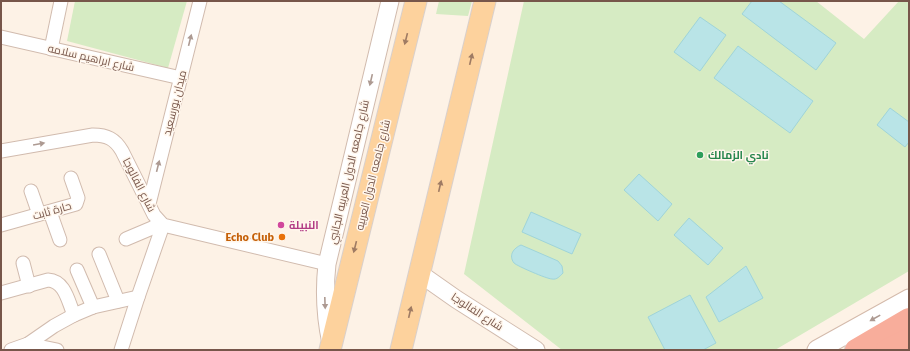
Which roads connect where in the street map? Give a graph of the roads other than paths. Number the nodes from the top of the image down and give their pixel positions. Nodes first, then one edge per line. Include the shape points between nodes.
1 (61, 1) edge
2 (200, 1) edge
3 (390, 1) edge
4 (416, 1) edge
5 (484, 1) edge
6 (1, 38) edge
7 (51, 49) junction
8 (181, 78) junction
9 (1, 151) edge
10 (71, 178) dead end
11 (31, 191) dead end
12 (149, 204) junction
13 (45, 213) junction
14 (162, 224) junction
15 (1, 225) edge
16 (126, 239) dead end
17 (60, 240) dead end
18 (99, 254) dead end
19 (23, 262) dead end
20 (327, 264) junction
21 (77, 270) dead end
22 (420, 273) junction
23 (29, 286) junction
24 (1, 293) edge
25 (138, 297) junction
26 (909, 299) edge
27 (118, 301) junction
28 (93, 307) junction
29 (74, 315) junction
30 (909, 319) edge
31 (909, 339) edge
32 (28, 344) junction
33 (331, 347) edge
34 (871, 348) edge
35 (11, 350) edge
36 (57, 350) edge
37 (121, 350) edge
38 (401, 350) edge
39 (536, 350) edge
40 (817, 350) edge

1 - 7 street
8 -> 2 street, ميدان بورسعيد
3 -> 20 street, شارع جامعه الدول العربيه الجانبي
4 -> 33 main road, شارع جامعه الدول العربيه
22 -> 5 main road
6 - 7 street, شارع ابراهيم سلامه
7 - 8 street, شارع ابراهيم سلامه
12 -> 8 street, ميدان بورسعيد
9 -> 12 street, شارع الفالوجا via 102,135 117,143
10 - 13 street, حارة ثابت via 77,202
11 - 13 street
12 - 14 street, شارع الفالوجا
13 - 15 street, حارة ثابت
13 - 17 street
14 - 16 street
14 - 20 street
14 - 25 street
18 - 27 street
19 - 23 street
20 -> 33 street, شارع جامعه الدول العربيه الجانبي via 324,304
21 - 28 street
38 -> 22 main road
22 - 39 street, شارع الفالوجا
23 - 24 street
23 - 29 street via 48,280 57,282 64,290
25 - 27 street
25 - 37 street
26 -> 40 main road
27 - 28 street
28 - 29 street
29 - 32 street
30 - 34 highway
31 - 34 highway
32 - 35 street
32 - 36 street

